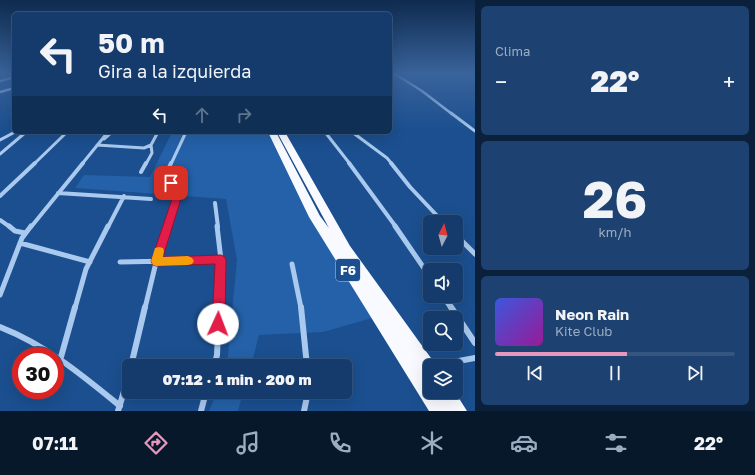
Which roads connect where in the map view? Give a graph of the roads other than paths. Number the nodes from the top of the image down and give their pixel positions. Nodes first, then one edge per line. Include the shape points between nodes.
1 (425, 93) edge
2 (475, 131) edge
3 (12, 134) edge
4 (24, 134) edge
5 (65, 134) edge
6 (106, 134) edge
7 (110, 134) edge
8 (157, 134) edge
9 (185, 134) edge
10 (273, 134) edge
11 (282, 134) edge
12 (327, 134) edge
13 (355, 134) edge
14 (0, 140) edge
15 (98, 144) junction
16 (151, 145) junction
17 (0, 154) edge
18 (141, 172) dead end
19 (58, 193) junction
20 (0, 196) edge
21 (124, 196) junction
22 (151, 199) dead end
23 (216, 203) dead end
24 (436, 215) edge
25 (0, 220) edge
26 (26, 233) junction
27 (463, 242) edge
28 (20, 243) junction
29 (475, 254) edge
30 (221, 260) junction
31 (156, 261) junction
32 (90, 262) junction
33 (120, 262) dead end
34 (292, 264) dead end
35 (423, 267) edge
36 (0, 296) edge
37 (448, 303) edge
38 (0, 327) edge
39 (475, 343) edge
40 (43, 347) edge
41 (64, 347) edge
42 (475, 358) edge
43 (133, 359) edge
44 (216, 359) edge
45 (306, 359) edge
46 (64, 360) edge
47 (463, 361) edge
48 (423, 367) edge
49 (423, 368) edge
50 (122, 399) edge
51 (204, 399) edge
52 (307, 399) edge
53 (435, 399) edge
54 (449, 399) edge
55 (119, 409) edge
56 (201, 411) edge
57 (304, 411) edge
58 (440, 411) edge
59 (457, 411) edge

1 - 2 street
3 - 14 street
4 - 17 street
5 - 20 street
6 - 15 street
7 - 15 street
8 - 16 street
9 - 31 street via 166,174 176,192 176,202
10 - 49 highway, F6 via 315,216 343,262
11 - 48 highway, F6 via 346,249
12 - 35 street via 366,184
13 - 24 street via 387,158
15 - 16 street via 144,148
15 - 19 street
16 - 18 street via 152,153
19 - 21 street
19 - 26 street
21 - 22 street
21 - 32 street
23 - 30 street
25 - 26 street via 15,231
26 - 28 street
27 - 29 street
28 - 32 street
28 - 36 street
30 - 31 street
30 - 44 street
31 - 33 street
31 - 43 street
32 - 41 street
34 - 45 street via 302,313
37 - 39 street
38 - 40 street via 20,334
42 - 47 street
46 - 55 street
50 - 55 street
51 - 56 street
52 - 57 street
53 - 58 highway, F6
54 - 59 highway

